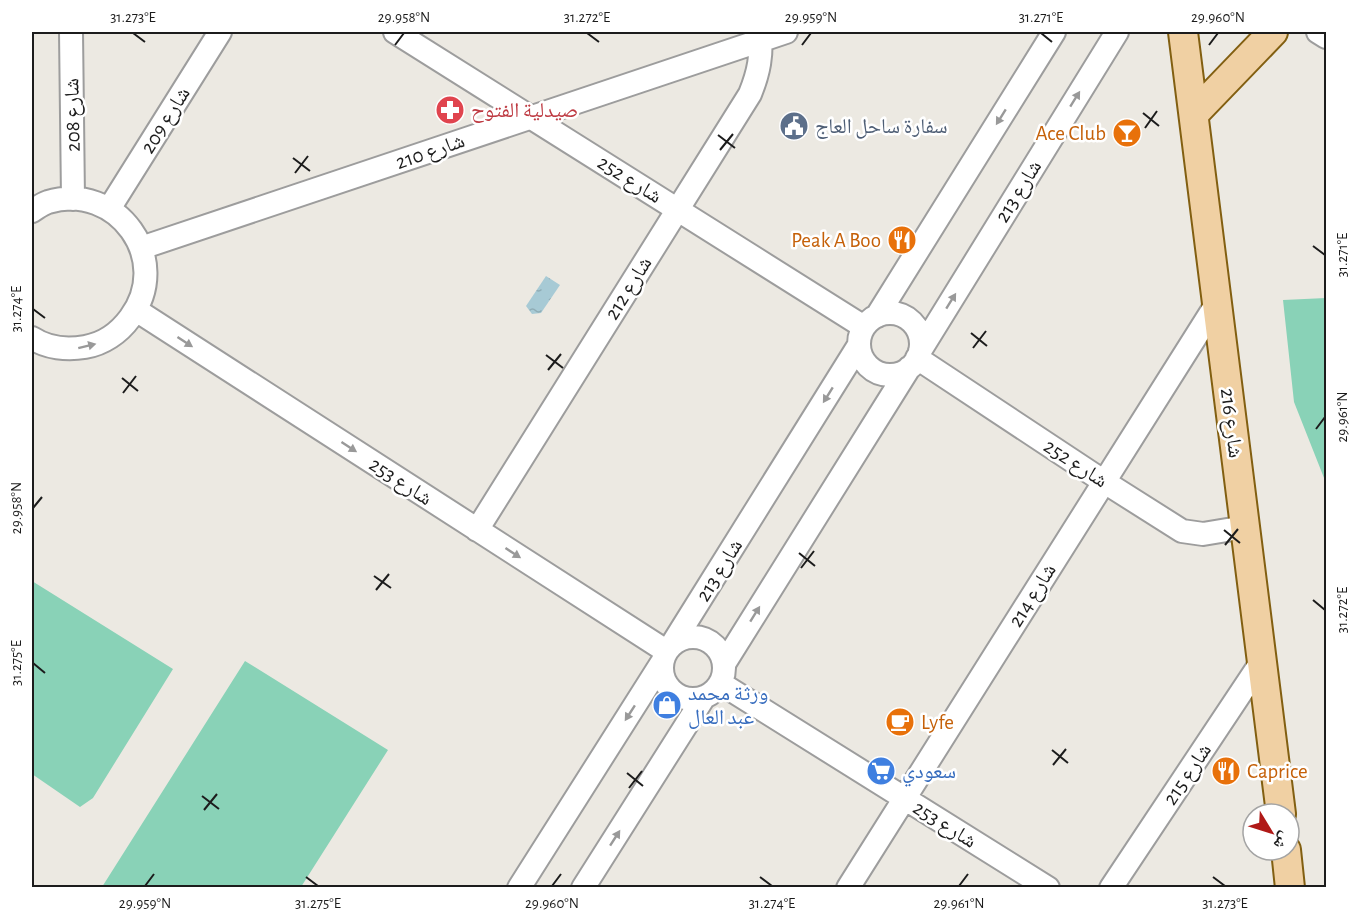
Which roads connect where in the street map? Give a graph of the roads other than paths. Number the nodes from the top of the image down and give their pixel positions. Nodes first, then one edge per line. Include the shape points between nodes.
1 (71, 32) edge
2 (220, 32) edge
3 (395, 32) edge
4 (786, 32) edge
5 (1054, 32) edge
6 (1117, 32) edge
7 (1183, 32) edge
8 (1273, 32) edge
9 (1318, 32) edge
10 (760, 36) edge
11 (1326, 37) edge
12 (1194, 114) junction
13 (531, 117) junction
14 (73, 199) junction
15 (109, 209) junction
16 (677, 209) junction
17 (32, 211) edge
18 (141, 248) junction
19 (1217, 303) junction
20 (136, 310) junction
21 (867, 329) junction
22 (33, 342) edge
23 (915, 359) junction
24 (1103, 481) junction
25 (1245, 527) junction
26 (477, 530) junction
27 (667, 653) junction
28 (1262, 661) junction
29 (716, 681) junction
30 (905, 799) junction
31 (1280, 802) edge
32 (1287, 862) edge
33 (519, 888) edge
34 (583, 888) edge
35 (848, 888) edge
36 (1048, 888) edge
37 (1111, 888) edge
38 (1290, 888) edge

1 - 14 street, شارع 208
2 - 15 street, شارع 209
3 - 13 street, شارع 252
4 - 10 street, شارع 210
5 -> 21 street, شارع 213
23 -> 6 street, شارع 213
7 - 12 main road, شارع 216
8 - 12 main road
9 - 11 street
10 - 13 street, شارع 210
10 - 16 street, شارع 212 via 758,76 750,94
12 - 19 main road, شارع 216
13 - 16 street, شارع 252
13 - 18 street, شارع 210
14 - 15 street via 92,201
14 - 17 street via 47,202
15 - 18 street via 128,225
16 - 21 street, شارع 252
16 - 26 street, شارع 212
18 - 20 street via 146,280
19 - 24 street, شارع 214
19 - 25 main road, شارع 216
22 -> 20 street via 73,349 92,346 124,326
20 -> 26 street, شارع 253
21 - 23 street via 886,313 913,323 918,332
21 - 23 street via 866,363 873,370 900,373
21 -> 27 street, شارع 213
23 - 24 street, شارع 252
29 -> 23 street, شارع 213
24 - 25 street, شارع 252 via 1182,531 1203,534
24 - 30 street, شارع 214
25 - 28 main road, شارع 216
26 -> 27 street, شارع 253
27 - 29 street via 688,637 705,639 718,649
27 - 29 street via 664,680 673,693 688,699
27 -> 33 street, شارع 213
28 - 31 main road, شارع 216
28 - 37 street, شارع 215
29 - 30 street, شارع 253
34 -> 29 street, شارع 213
30 - 35 street, شارع 214
30 - 36 street, شارع 253
32 - 38 main road

